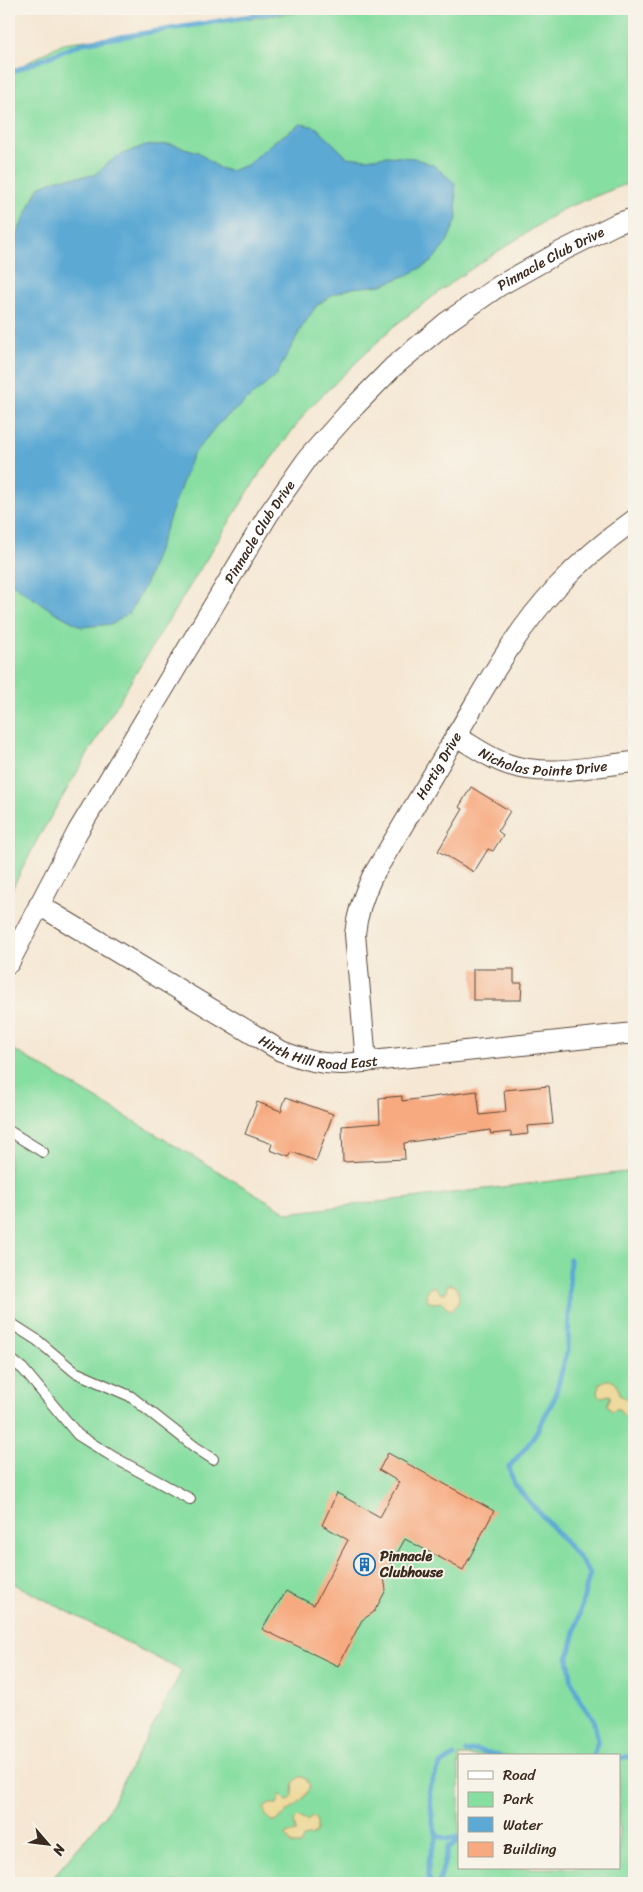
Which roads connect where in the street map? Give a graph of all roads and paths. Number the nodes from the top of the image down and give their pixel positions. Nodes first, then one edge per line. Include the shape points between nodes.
1 (634, 218) edge
2 (634, 520) edge
3 (456, 736) junction
4 (634, 762) edge
5 (39, 905) junction
6 (9, 963) edge
7 (634, 1033) edge
8 (366, 1062) junction
9 (9, 1131) edge
10 (43, 1152) dead end
11 (9, 1322) edge
12 (9, 1358) edge
13 (213, 1459) dead end
14 (190, 1499) dead end

1 - 5 street, Pinnacle Club Drive via 616,224 498,286 447,322 394,367 308,458 263,523 78,831
2 - 3 street, Hartig Drive via 589,555 555,588 504,656
3 - 4 street, Nicholas Pointe Drive via 496,759 531,769 557,770
3 - 8 street, Hartig Drive via 362,897 355,934
5 - 6 street, Pinnacle Club Drive
5 - 8 street, Hirth Hill Road East via 281,1051 328,1065
7 - 8 street, Hirth Hill Road East
9 - 10 lane
11 - 13 lane via 37,1340 75,1372 130,1396
12 - 14 lane via 23,1369 78,1435

